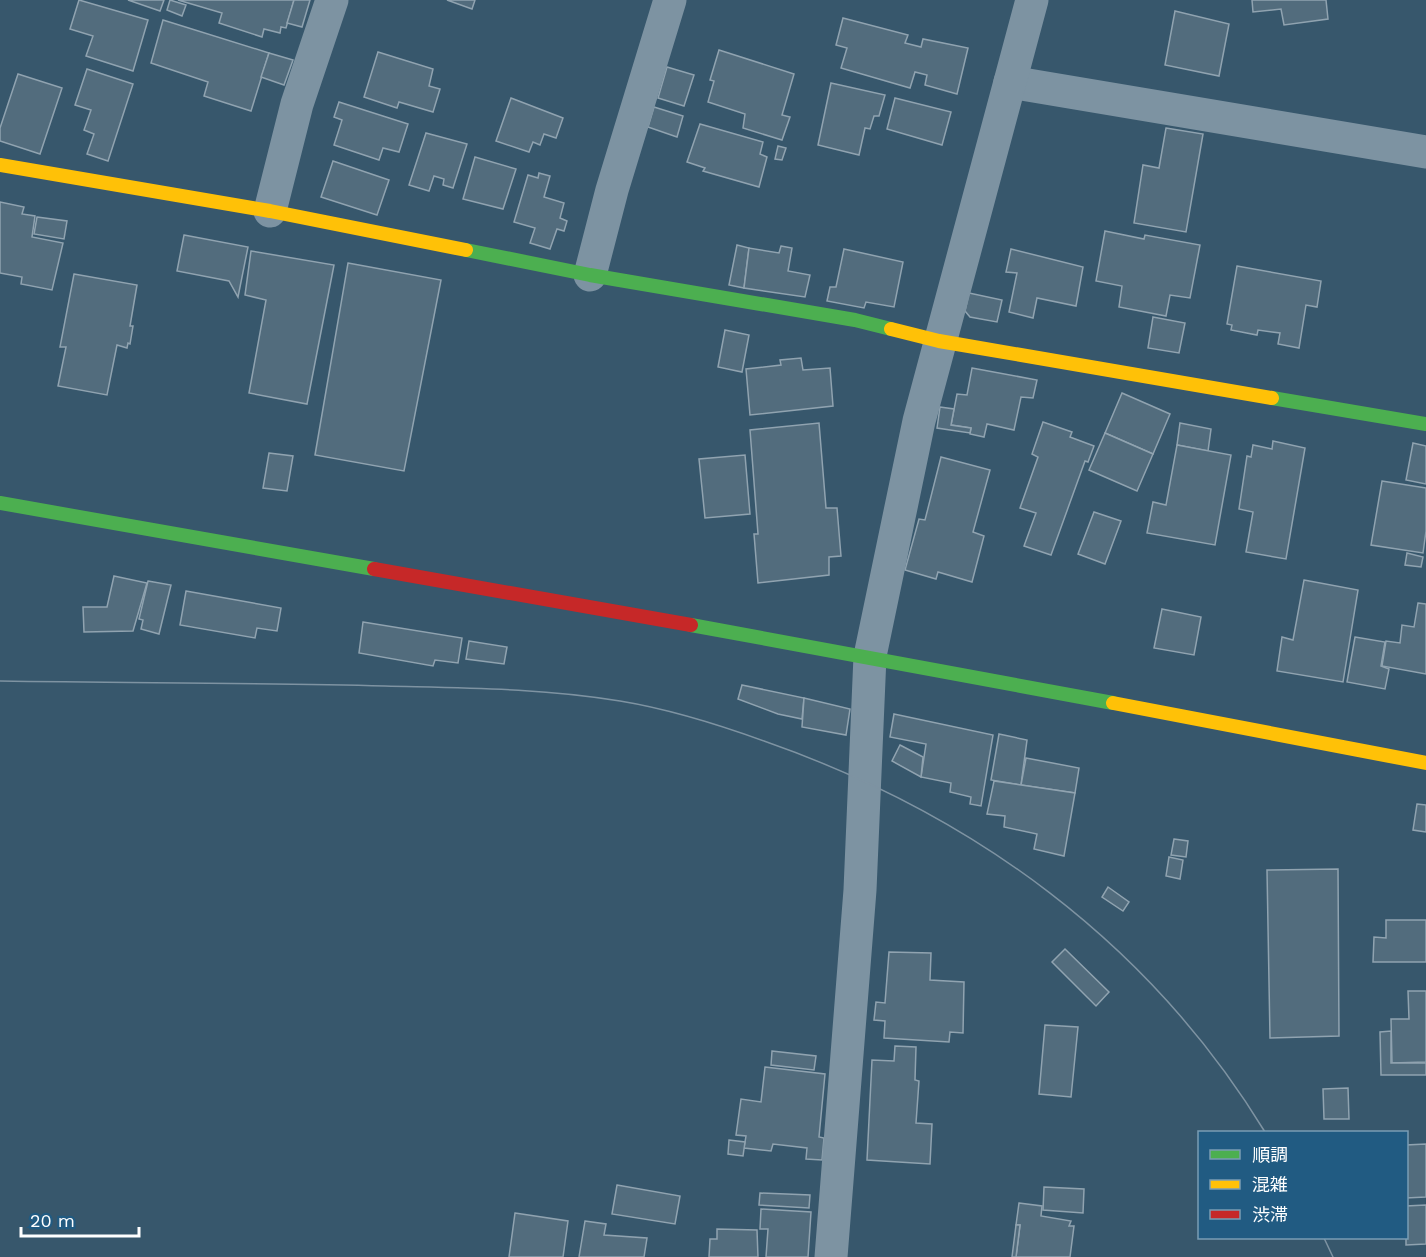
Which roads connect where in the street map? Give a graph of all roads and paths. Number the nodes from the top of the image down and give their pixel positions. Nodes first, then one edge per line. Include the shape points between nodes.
1 (332, 0) edge
2 (670, 0) edge
3 (1032, 0) edge
4 (1010, 82) junction
5 (1426, 152) edge
6 (0, 165) edge
7 (270, 211) junction
8 (590, 275) junction
9 (939, 341) junction
10 (1426, 424) edge
11 (0, 503) edge
12 (870, 656) junction
13 (1426, 763) edge
14 (831, 1257) edge

1 - 7 street via 297,104
2 - 8 street
3 - 4 street
4 - 5 street
4 - 9 street
6 - 7 street
7 - 8 street
8 - 9 street via 855,320
9 - 10 street
9 - 12 street
11 - 12 street
12 - 13 street
12 - 14 street via 860,890

